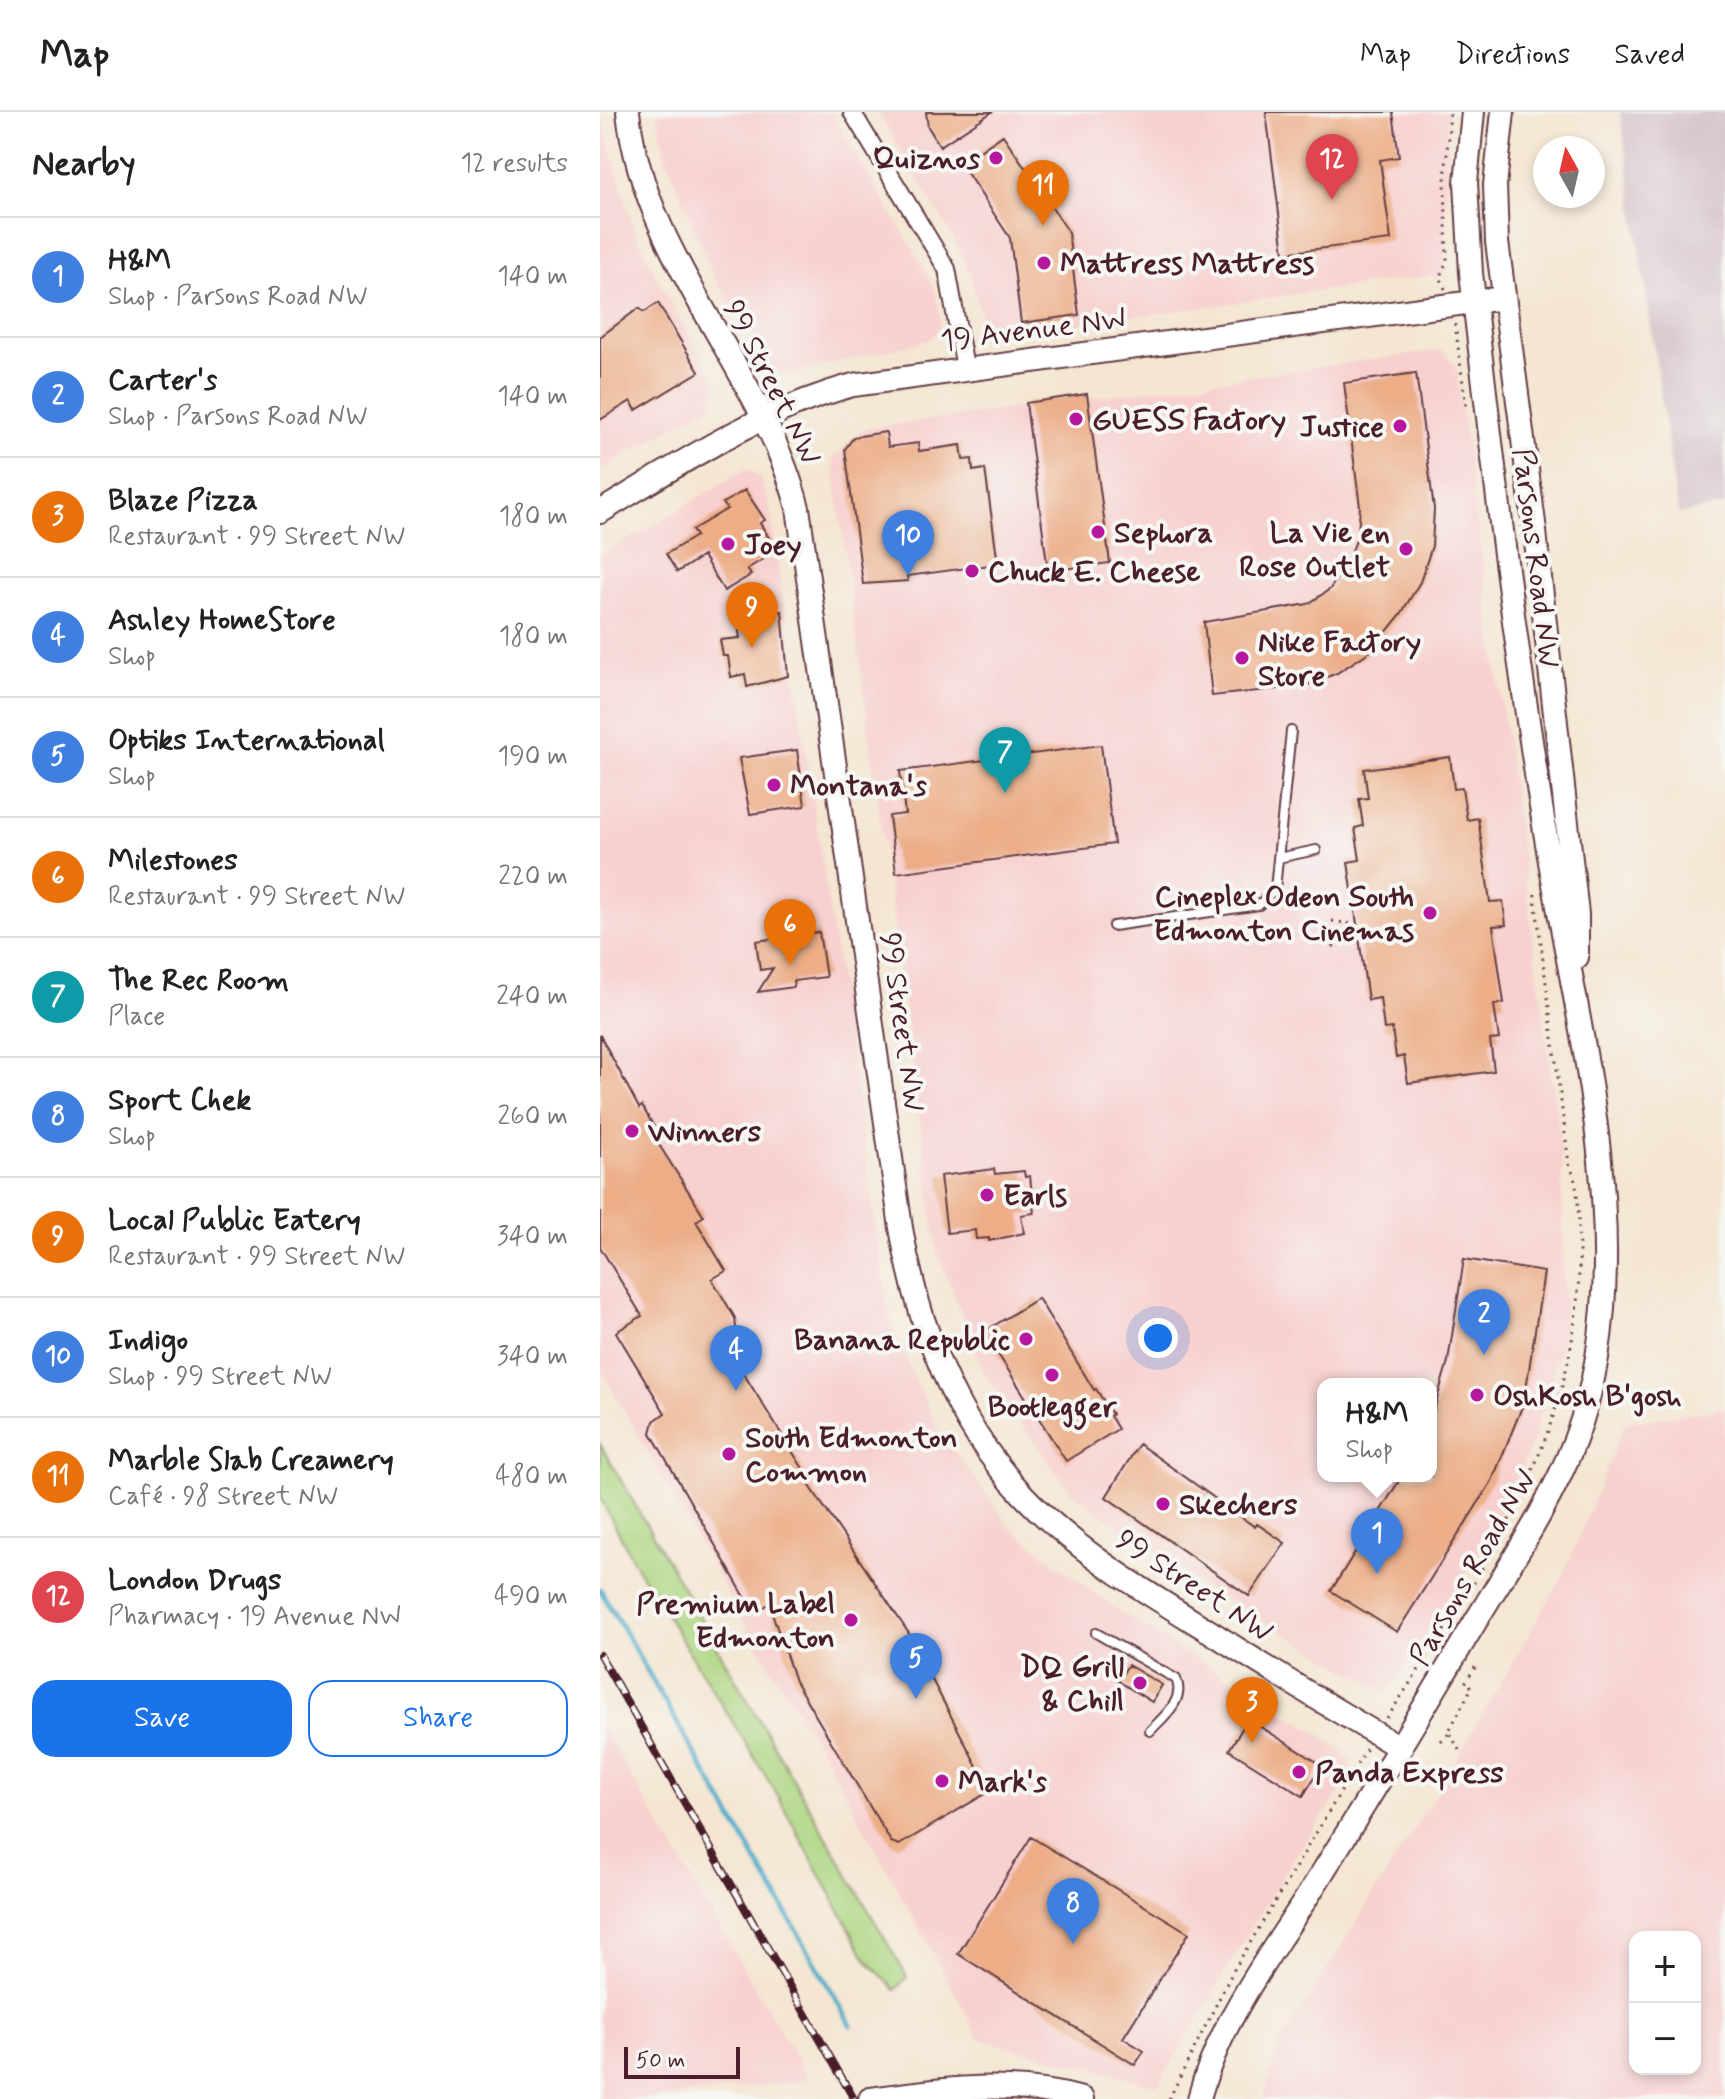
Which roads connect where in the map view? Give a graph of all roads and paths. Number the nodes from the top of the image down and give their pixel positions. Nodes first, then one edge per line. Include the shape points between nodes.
1 (628, 112) edge
2 (852, 112) edge
3 (1450, 112) edge
4 (1473, 112) edge
5 (1503, 112) edge
6 (1441, 277) dead end
7 (1503, 298) junction
8 (1474, 302) junction
9 (965, 368) junction
10 (763, 418) junction
11 (600, 512) edge
12 (1291, 731) dead end
13 (1316, 850) dead end
14 (1278, 858) junction
15 (1533, 881) dead end
16 (1332, 921) dead end
17 (1113, 926) dead end
18 (1333, 947) dead end
19 (1576, 1008) junction
20 (1096, 1633) dead end
21 (1478, 1663) dead end
22 (1393, 1710) dead end
23 (1150, 1731) dead end
24 (1449, 1733) junction
25 (1441, 1741) dead end
26 (1401, 1748) junction
27 (1459, 1750) dead end
28 (1358, 1763) dead end
29 (1170, 2098) edge
30 (870, 2099) edge
31 (1082, 2099) edge
32 (1199, 2099) edge

1 - 10 street, 99 Street NW via 637,158 661,224
2 - 9 street via 947,269
3 - 6 path via 1447,261
4 - 8 street, Parsons Road NW via 1466,182
5 - 7 street, Parsons Road NW via 1495,185
7 - 8 street, 19 Avenue NW
7 - 19 street, Parsons Road NW via 1577,914
8 - 9 street, 19 Avenue NW
8 - 19 street, Parsons Road NW via 1531,735
9 - 10 street, 19 Avenue NW via 853,385
10 - 11 street, 19 Avenue NW
10 - 26 street, 99 Street NW via 790,474 798,508 909,1279 932,1348 960,1406 992,1454 1022,1494 1070,1537 1119,1575
12 - 14 lane
13 - 14 lane
14 - 17 lane via 1275,889 1259,905
15 - 22 path via 1569,1164 1579,1204 1569,1367 1548,1439 1512,1520
16 - 18 path via 1357,925
19 - 26 street, Parsons Road NW via 1602,1181 1607,1267 1589,1393 1553,1490
20 - 23 lane via 1176,1679 1175,1702
21 - 24 path via 1465,1683 1472,1687
24 - 25 path via 1442,1734
24 - 27 path
26 - 32 street, Parsons Road NW via 1225,2031
28 - 29 path via 1232,1973
30 - 31 street via 991,2086

